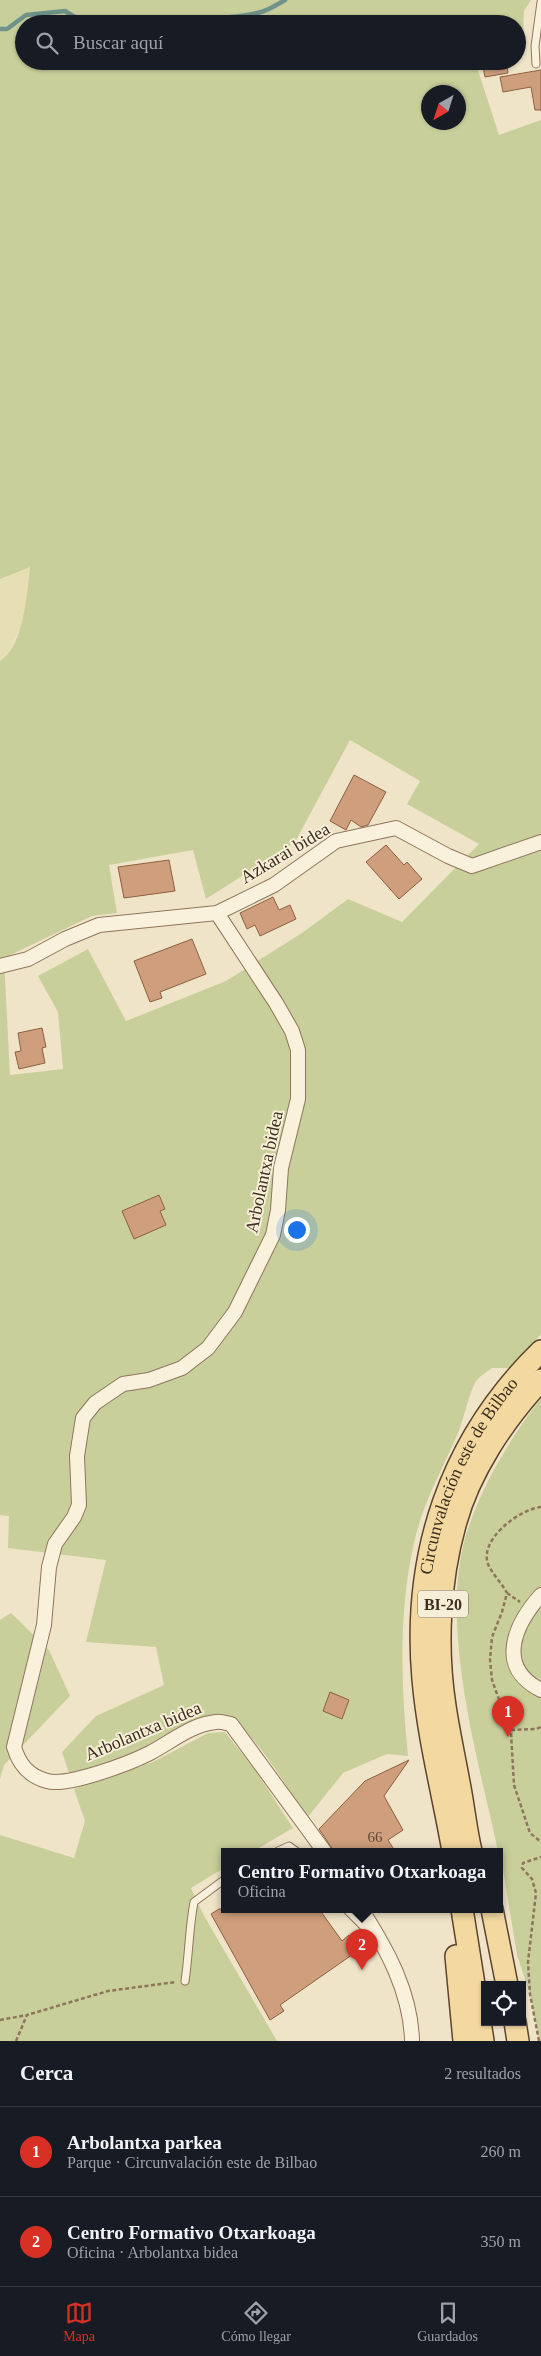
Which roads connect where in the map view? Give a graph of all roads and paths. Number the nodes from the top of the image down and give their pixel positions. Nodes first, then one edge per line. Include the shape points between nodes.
1 (541, 2) edge
2 (536, 64) dead end
3 (541, 842) edge
4 (217, 913) junction
5 (0, 966) edge
6 (541, 1351) edge
7 (541, 1380) edge
8 (507, 1593) dead end
9 (541, 1595) edge
10 (523, 1604) dead end
11 (541, 1690) edge
12 (541, 1727) edge
13 (510, 1730) dead end
14 (440, 1787) junction
15 (462, 1795) junction
16 (322, 1848) edge
17 (446, 1848) edge
18 (451, 1848) edge
19 (471, 1848) edge
20 (479, 1848) edge
21 (541, 1857) edge
22 (221, 1881) edge
23 (349, 1913) edge
24 (365, 1913) edge
25 (452, 1913) edge
26 (463, 1913) edge
27 (483, 1913) edge
28 (493, 1913) edge
29 (386, 1947) junction
30 (185, 1981) joint
31 (494, 1981) edge
32 (506, 1981) edge
33 (27, 2015) junction
34 (0, 2020) edge
35 (502, 2026) edge
36 (516, 2026) edge
37 (16, 2041) edge
38 (412, 2041) edge
39 (464, 2041) edge
40 (483, 2041) edge
41 (504, 2041) edge
42 (518, 2041) edge
43 (539, 2041) edge

1 - 2 lane
3 - 4 street, Azkarai bidea via 472,866 396,828 353,837 336,841 274,885
4 - 5 street via 99,926 65,939 28,959
4 - 16 street, Arbolantxa bidea via 276,1003 292,1031 298,1050 298,1099 281,1168 273,1235 235,1312 208,1348 182,1368 149,1380 123,1384 95,1403 83,1418 78,1456 79,1505 56,1544 48,1567 44,1625 14,1747 19,1764 31,1774 48,1782 67,1781 150,1753 198,1727 217,1721 231,1724
6 - 14 main road, Circunvalación este de Bilbao / BI-20 via 505,1392 474,1436 443,1497 431,1543 425,1569 422,1655 426,1706
7 - 15 main road, Circunvalación este de Bilbao / BI-20 via 481,1463 455,1524 448,1555 441,1645 445,1704
8 - 10 path
9 - 11 street via 529,1608 512,1644 515,1662 522,1676
12 - 13 path
14 - 17 main road
14 - 18 main road, Circunvalación este de Bilbao / BI-20
15 - 19 main road, Circunvalación este de Bilbao / BI-20
15 - 20 main road
21 - 43 path via 524,1863 522,1868 532,1879 536,1893 528,1962
22 - 30 lane via 194,1902
23 - 29 lane
24 - 29 street
25 - 39 main road
26 - 40 main road
27 - 31 main road
28 - 32 main road
29 - 38 street via 412,2024
30 - 33 path via 108,1991
33 - 34 path
33 - 37 path
35 - 41 main road
36 - 42 main road

